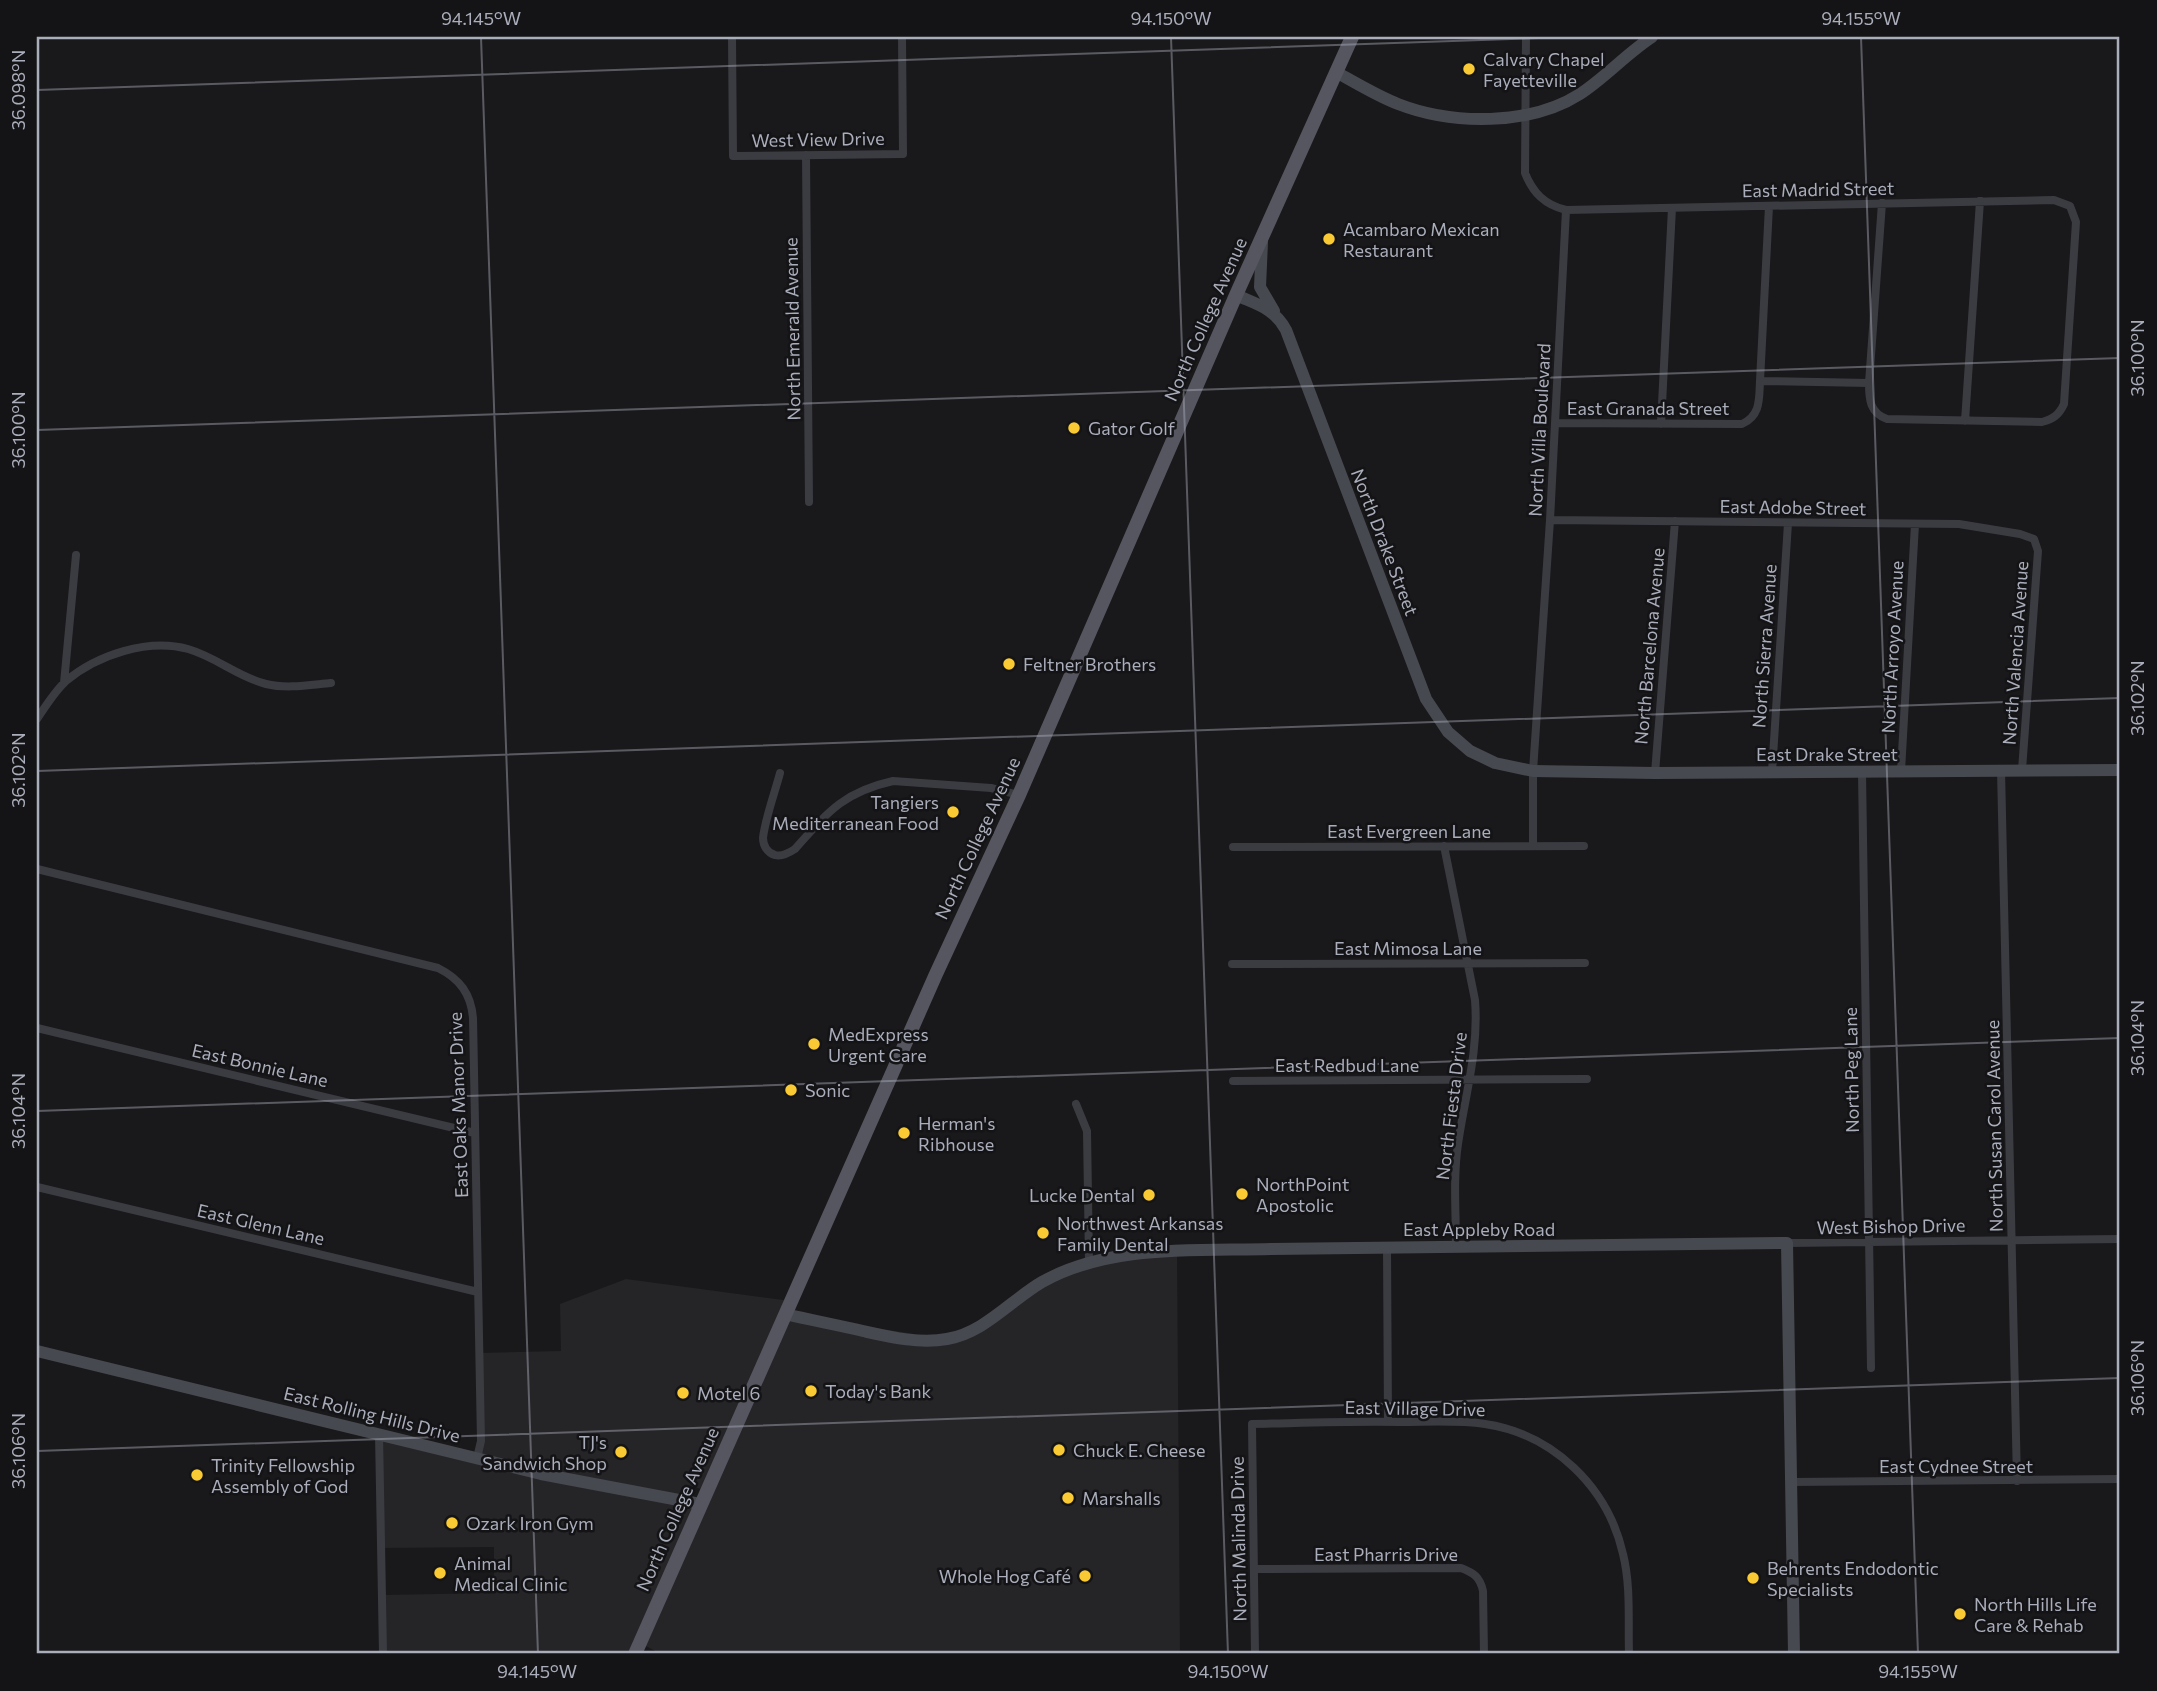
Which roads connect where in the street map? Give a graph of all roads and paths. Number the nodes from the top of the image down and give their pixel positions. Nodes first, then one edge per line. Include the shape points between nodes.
1 (732, 37) edge
2 (902, 37) edge
3 (1352, 37) edge
4 (1526, 37) edge
5 (1652, 37) edge
6 (1336, 72) junction
7 (1524, 114) junction
8 (806, 155) junction
9 (1980, 201) junction
10 (1882, 203) junction
11 (1769, 206) junction
12 (1672, 208) junction
13 (1566, 210) junction
14 (1262, 238) junction
15 (1236, 295) junction
16 (1276, 314) junction
17 (1760, 381) junction
18 (1869, 383) junction
19 (1965, 421) junction
20 (1556, 424) junction
21 (1661, 424) junction
22 (810, 502) dead end
23 (1550, 520) junction
24 (1675, 522) junction
25 (1788, 523) junction
26 (1914, 524) junction
27 (2034, 539) joint
28 (76, 555) dead end
29 (64, 683) junction
30 (331, 683) dead end
31 (37, 719) edge
32 (2022, 770) junction
33 (2120, 770) edge
34 (1533, 771) junction
35 (1901, 771) junction
36 (2001, 771) junction
37 (1772, 772) junction
38 (1862, 772) junction
39 (780, 773) dead end
40 (1655, 773) junction
41 (1019, 795) junction
42 (1444, 846) junction
43 (1533, 846) junction
44 (1584, 846) dead end
45 (1234, 847) dead end
46 (37, 869) edge
47 (1584, 962) dead end
48 (1468, 963) junction
49 (1232, 964) dead end
50 (37, 1028) edge
51 (1587, 1079) dead end
52 (1469, 1080) junction
53 (1233, 1081) dead end
54 (1076, 1104) dead end
55 (475, 1133) junction
56 (37, 1187) edge
57 (2120, 1239) edge
58 (2012, 1241) junction
59 (1869, 1242) junction
60 (1787, 1243) junction
61 (1387, 1247) junction
62 (1456, 1247) junction
63 (1089, 1262) junction
64 (478, 1292) junction
65 (785, 1314) junction
66 (37, 1351) edge
67 (1871, 1368) dead end
68 (1388, 1422) junction
69 (1252, 1424) joint
70 (379, 1434) junction
71 (477, 1458) junction
72 (2120, 1479) edge
73 (2017, 1481) junction
74 (1792, 1482) junction
75 (700, 1504) junction
76 (1255, 1569) junction
77 (383, 1654) edge
78 (635, 1654) edge
79 (1255, 1654) edge
80 (1484, 1654) edge
81 (1629, 1654) edge
82 (1794, 1654) edge

1 - 8 street, West View Drive via 733,156
2 - 8 street, West View Drive via 903,154
3 - 6 main road, North College Avenue
4 - 7 street
5 - 7 street via 1580,94
6 - 7 street via 1397,104 1440,116 1489,119
6 - 14 main road, North College Avenue
7 - 13 street via 1528,181 1547,204
8 - 22 street, North Emerald Avenue
9 - 10 street, East Madrid Street
9 - 19 street
9 - 19 street, East Madrid Street via 2054,200 2070,206 2076,222 2064,404 2057,416 2042,422
10 - 11 street, East Madrid Street
10 - 18 street
11 - 12 street, East Madrid Street
11 - 17 street
12 - 13 street, East Madrid Street
12 - 21 street
13 - 20 street, North Villa Boulevard
14 - 15 main road, North College Avenue
14 - 16 street, North Drake Street via 1260,287
15 - 16 street
15 - 41 main road, North College Avenue
16 - 34 street, North Drake Street via 1433,712 1448,732 1476,754
17 - 18 street
17 - 21 street, East Granada Street via 1756,413 1742,424
18 - 19 street via 1870,404 1880,417
20 - 21 street, East Granada Street
20 - 23 street, North Villa Boulevard
23 - 24 street, East Adobe Street
23 - 34 street, North Villa Boulevard
24 - 25 street, East Adobe Street
24 - 40 street, North Barcelona Avenue
25 - 26 street, East Adobe Street
25 - 37 street, North Sierra Avenue
26 - 27 street, East Adobe Street via 1973,526
26 - 35 street, North Arroyo Avenue
27 - 32 street, North Valencia Avenue via 2038,551
28 - 29 street
29 - 30 street via 101,659 162,646 209,656 269,685
29 - 31 street
32 - 33 street, East Drake Street
32 - 36 street, East Drake Street
34 - 40 street, East Drake Street
34 - 43 street, North Villa Boulevard
35 - 36 street, East Drake Street
35 - 38 street, East Drake Street
36 - 58 street, North Susan Carol Avenue
37 - 38 street, East Drake Street
37 - 40 street, East Drake Street
38 - 59 street, North Peg Lane
39 - 41 street via 763,838 768,851 780,856 795,849 830,810 877,785 893,781 991,788
41 - 65 main road, North College Avenue
42 - 43 street, East Evergreen Lane
42 - 45 street, East Evergreen Lane
42 - 48 street, North Fiesta Drive
43 - 44 street, East Evergreen Lane
46 - 55 street, East Oaks Manor Drive via 448,973 465,989 472,1009
47 - 48 street, East Mimosa Lane
48 - 49 street, East Mimosa Lane
48 - 52 street, North Fiesta Drive via 1477,1032
50 - 55 street, East Bonnie Lane
51 - 52 street, East Redbud Lane
52 - 53 street, East Redbud Lane
52 - 62 street, North Fiesta Drive via 1456,1158
54 - 63 street via 1087,1131
55 - 64 street, East Oaks Manor Drive
56 - 64 street, East Glenn Lane
57 - 58 street, West Bishop Drive
58 - 59 street, West Bishop Drive
58 - 73 street, North Susan Carol Avenue
59 - 60 street, West Bishop Drive
59 - 67 street, North Peg Lane
60 - 62 street, East Appleby Road
60 - 74 street
61 - 62 street, East Appleby Road
61 - 63 street, East Appleby Road via 1161,1252
61 - 68 street
63 - 65 street, East Appleby Road via 1042,1282 970,1332 947,1339 902,1339
64 - 71 street, East Oaks Manor Drive via 481,1441
65 - 75 main road, North College Avenue
66 - 70 street, East Rolling Hills Drive
68 - 69 street, East Village Drive
68 - 81 street, East Village Drive via 1466,1422 1504,1428 1536,1440 1569,1462 1600,1499 1619,1538 1626,1571
69 - 76 street, North Malinda Drive
70 - 71 street, East Rolling Hills Drive
70 - 77 street
71 - 75 street, East Rolling Hills Drive
72 - 73 street, East Cydnee Street
73 - 74 street, East Cydnee Street
74 - 82 street
75 - 78 main road, North College Avenue
76 - 79 street, North Malinda Drive
76 - 80 street, East Pharris Drive via 1461,1568 1474,1573 1481,1583

